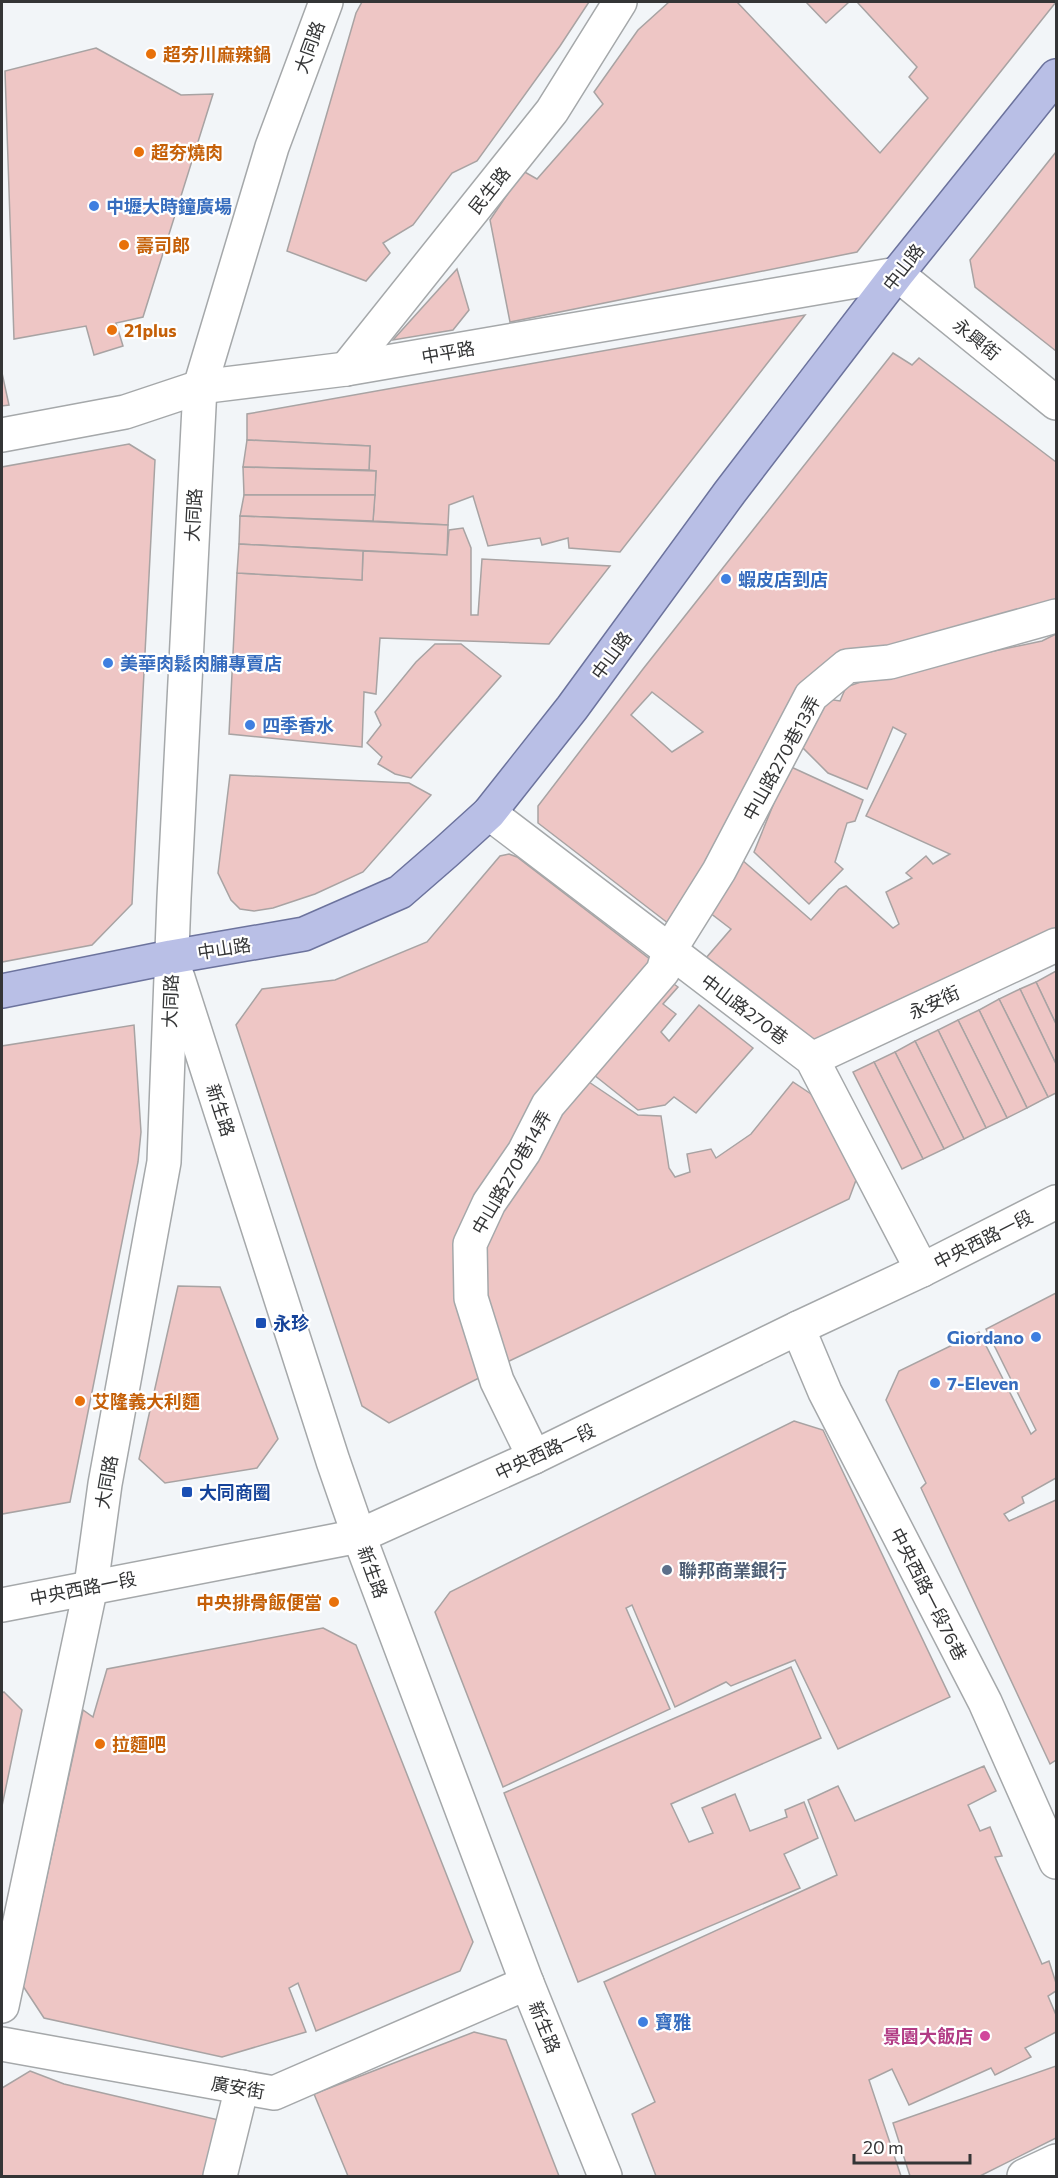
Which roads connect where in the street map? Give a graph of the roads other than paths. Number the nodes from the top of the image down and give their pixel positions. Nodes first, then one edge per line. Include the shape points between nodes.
1 (326, 2) edge
2 (620, 2) edge
3 (1056, 76) edge
4 (897, 274) junction
5 (346, 369) junction
6 (200, 387) junction
7 (1056, 403) edge
8 (2, 435) edge
9 (1056, 616) edge
10 (489, 813) junction
11 (1056, 945) edge
12 (669, 951) junction
13 (171, 957) junction
14 (2, 991) edge
15 (812, 1059) junction
16 (1056, 1202) edge
17 (922, 1270) junction
18 (798, 1328) junction
19 (534, 1457) junction
20 (359, 1536) junction
21 (91, 1586) junction
22 (2, 1605) edge
23 (1056, 1862) edge
24 (527, 1983) junction
25 (2, 2006) edge
26 (2, 2044) edge
27 (242, 2087) junction
28 (1056, 2161) edge
29 (220, 2176) edge
30 (605, 2176) edge
31 (1024, 2176) edge

1 - 6 street, 大同路 via 273,147
2 - 5 street, 民生路 via 552,111
3 - 4 main road, 中山路
4 - 5 street, 中平路
4 - 7 street, 永興街
4 - 10 main road, 中山路
5 - 6 street, 中平路
6 - 8 street, 中平路 via 125,412
6 - 13 street, 大同路
9 - 12 street, 中山路270巷13弄 via 890,662 847,666 812,696 719,871
10 - 12 street, 中山路270巷
10 - 13 main road, 中山路 via 400,892 351,915 304,934
11 - 15 street, 永安街
12 - 15 street, 中山路270巷
12 - 19 street, 中山路270巷14弄 via 663,971 548,1105 524,1152 489,1203 470,1244 471,1298 496,1381
13 - 14 main road, 中山路
13 - 20 street, 新生路
13 - 21 street, 大同路 via 164,1162 105,1484
15 - 17 street, 中山路270巷
16 - 17 street, 中央西路一段
17 - 18 street, 中央西路一段
18 - 19 street, 中央西路一段
18 - 23 street, 中央西路一段76巷 via 825,1392 985,1702
19 - 20 street, 中央西路一段
20 - 21 street, 中央西路一段
20 - 24 street, 新生路
21 - 22 street, 中央西路一段
21 - 25 street, 大同路
24 - 27 street, 廣安街 via 274,2093
24 - 30 street, 新生路
26 - 27 street, 廣安街
27 - 29 street
28 - 31 street

